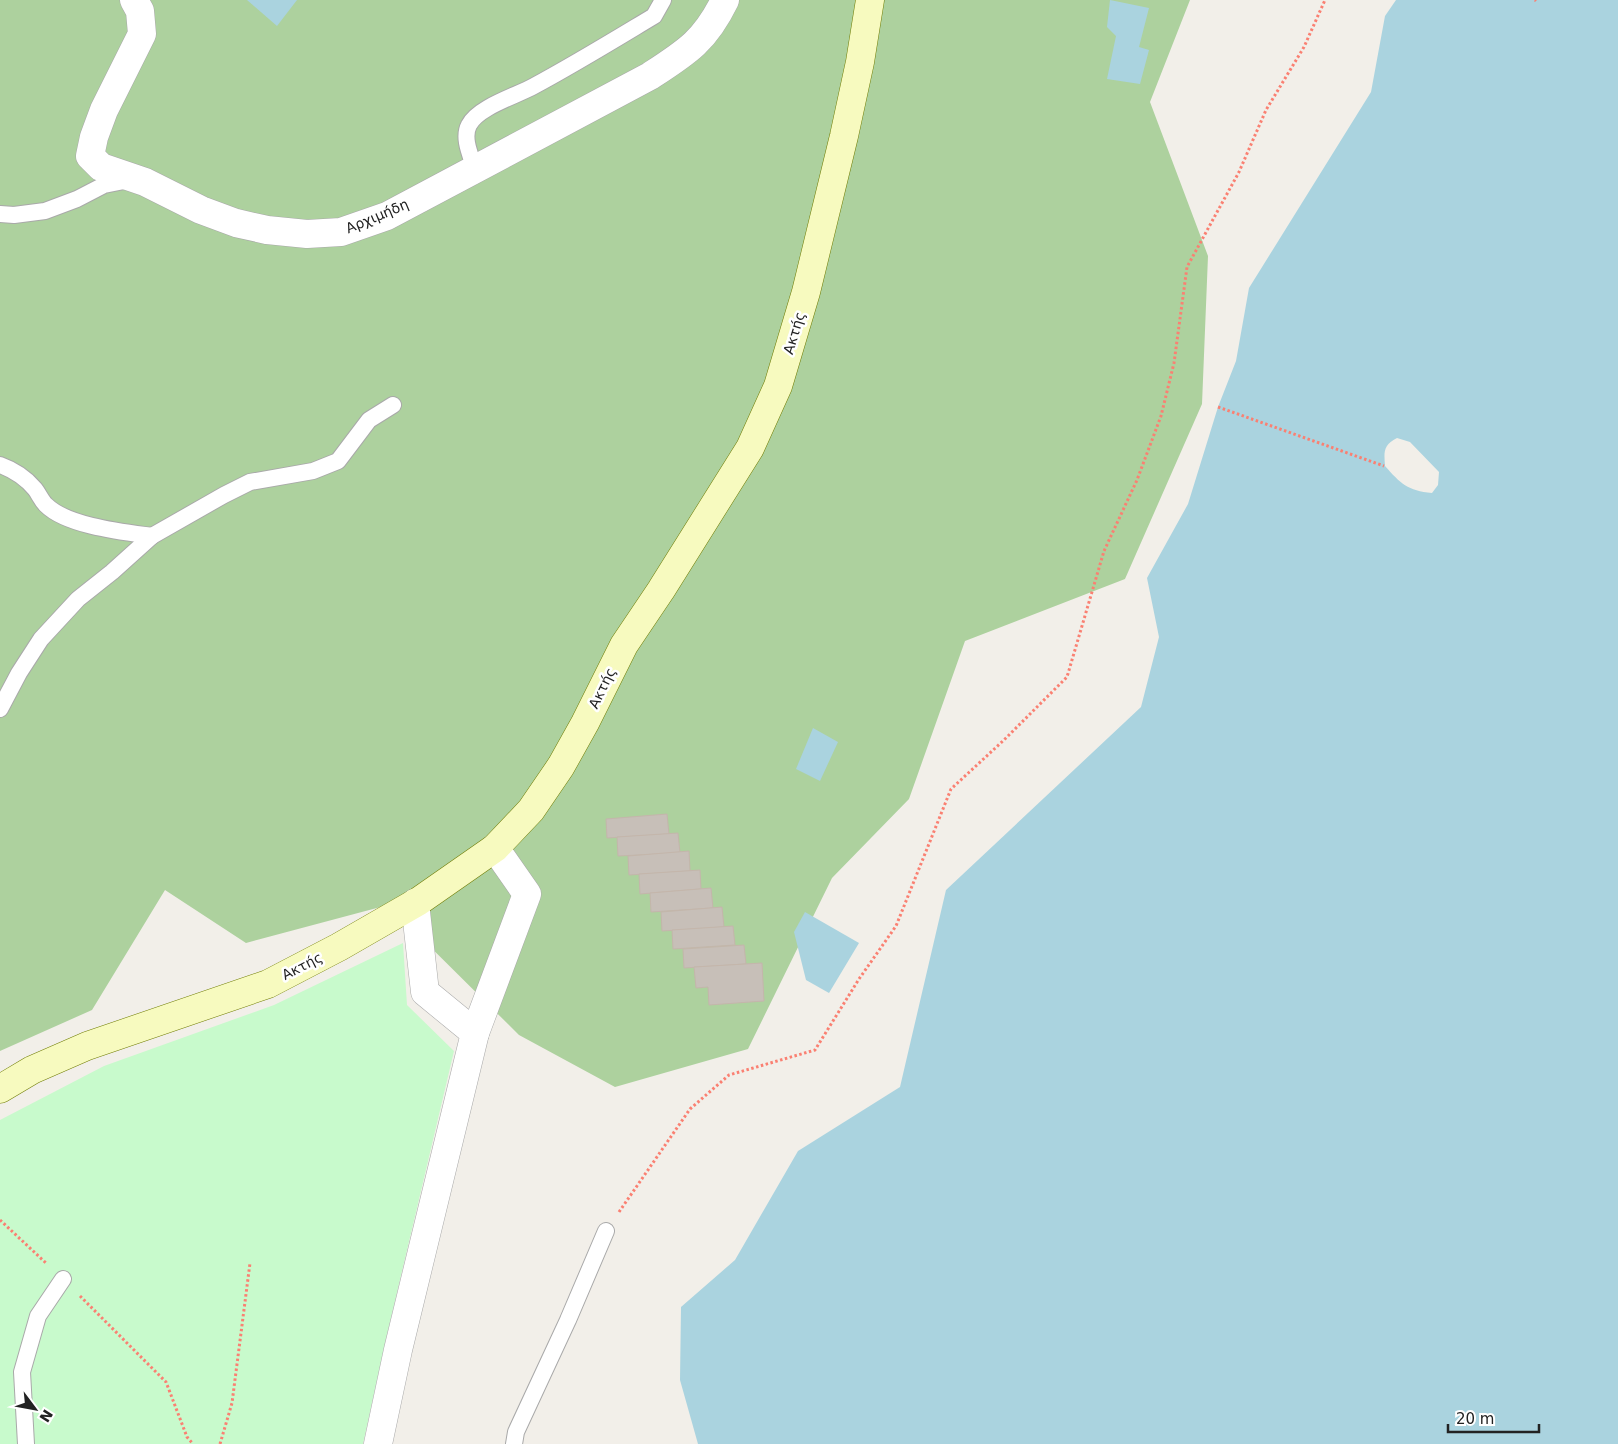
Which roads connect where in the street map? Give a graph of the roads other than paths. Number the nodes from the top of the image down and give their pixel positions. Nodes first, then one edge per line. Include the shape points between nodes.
1 (134, 0) edge
2 (663, 0) edge
3 (724, 0) edge
4 (870, 0) edge
5 (475, 169) junction
6 (134, 179) junction
7 (0, 214) edge
8 (394, 405) dead end
9 (0, 465) edge
10 (152, 536) junction
11 (0, 709) edge
12 (495, 848) junction
13 (415, 902) junction
14 (475, 1033) junction
15 (0, 1089) edge
16 (606, 1232) road end
17 (63, 1279) road end
18 (26, 1444) edge
19 (378, 1444) edge
20 (514, 1444) edge

1 - 6 street, Αρχιμήδη via 140,11 142,34 104,110 90,156 101,166
2 - 5 lane via 654,16 532,87 494,104 470,122 466,130
3 - 5 street, Αρχιμήδη via 705,34 683,55 650,76
4 - 12 street, Ακτής via 844,136 806,292 778,386 750,448 624,645 561,766 531,810
5 - 6 street, Αρχιμήδη via 386,216 341,232 307,234 236,223
6 - 7 lane via 104,185 45,211
8 - 10 lane via 369,420 338,461 313,471 250,482
9 - 10 lane via 16,471 46,505 64,516 99,529
10 - 11 lane via 78,599 41,640
12 - 13 street, Ακτής
12 - 14 street via 527,894
13 - 14 street via 425,992
13 - 15 street, Ακτής via 268,984 88,1046 32,1070
14 - 19 street
16 - 20 lane via 516,1432
17 - 18 lane via 38,1316 22,1372

